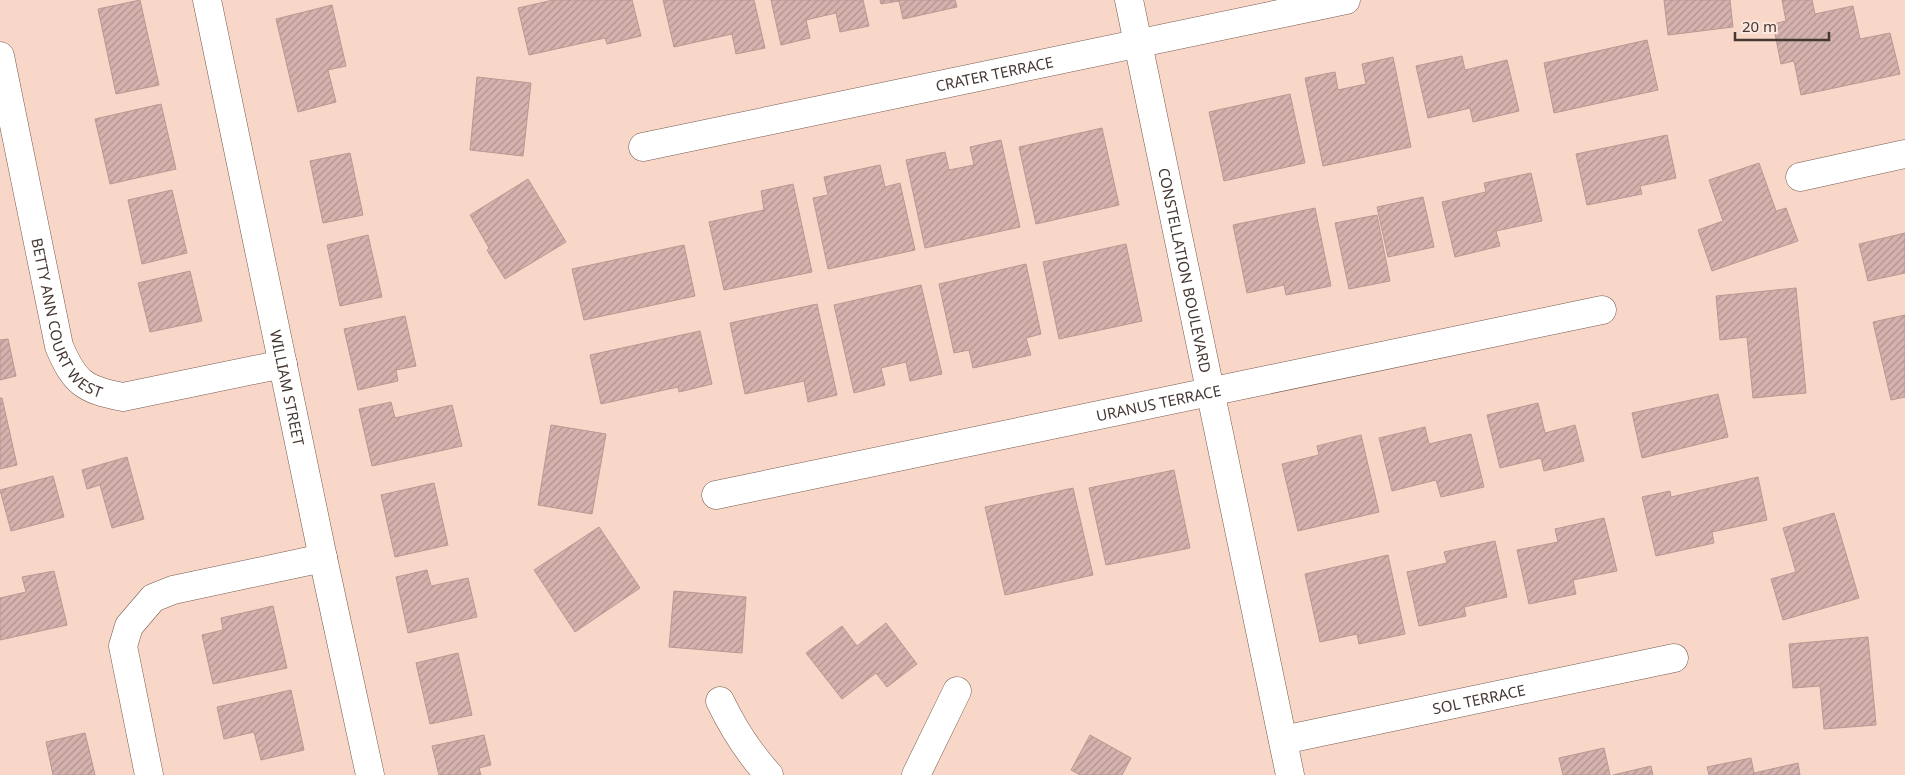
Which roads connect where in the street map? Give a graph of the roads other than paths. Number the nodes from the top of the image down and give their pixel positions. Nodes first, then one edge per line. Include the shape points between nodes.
1 (207, 0) edge
2 (1129, 0) edge
3 (1346, 0) edge
4 (1138, 44) junction
5 (0, 56) edge
6 (643, 147) dead end
7 (1905, 154) edge
8 (1800, 177) dead end
9 (1602, 310) dead end
10 (283, 364) junction
11 (1210, 392) junction
12 (716, 495) dead end
13 (323, 558) junction
14 (1674, 658) dead end
15 (957, 691) dead end
16 (720, 701) dead end
17 (1283, 740) junction
18 (149, 775) edge
19 (370, 775) edge
20 (769, 775) edge
21 (916, 775) edge
22 (1290, 775) edge

1 - 10 street, WILLIAM STREET
2 - 4 street, CONSTELLATION BOULEVARD
3 - 4 street, CRATER TERRACE
4 - 6 street, CRATER TERRACE
4 - 11 street, CONSTELLATION BOULEVARD
5 - 10 street, BETTY ANN COURT WEST via 59,346 68,368 81,382 102,393 123,397
7 - 8 street
9 - 11 street, URANUS TERRACE
10 - 13 street, WILLIAM STREET
11 - 12 street, URANUS TERRACE
11 - 17 street, CONSTELLATION BOULEVARD
13 - 18 street via 173,590 153,598 129,626 123,646
13 - 19 street, WILLIAM STREET
14 - 17 street, SOL TERRACE
15 - 21 street
16 - 20 street via 754,759
17 - 22 street, CONSTELLATION BOULEVARD

